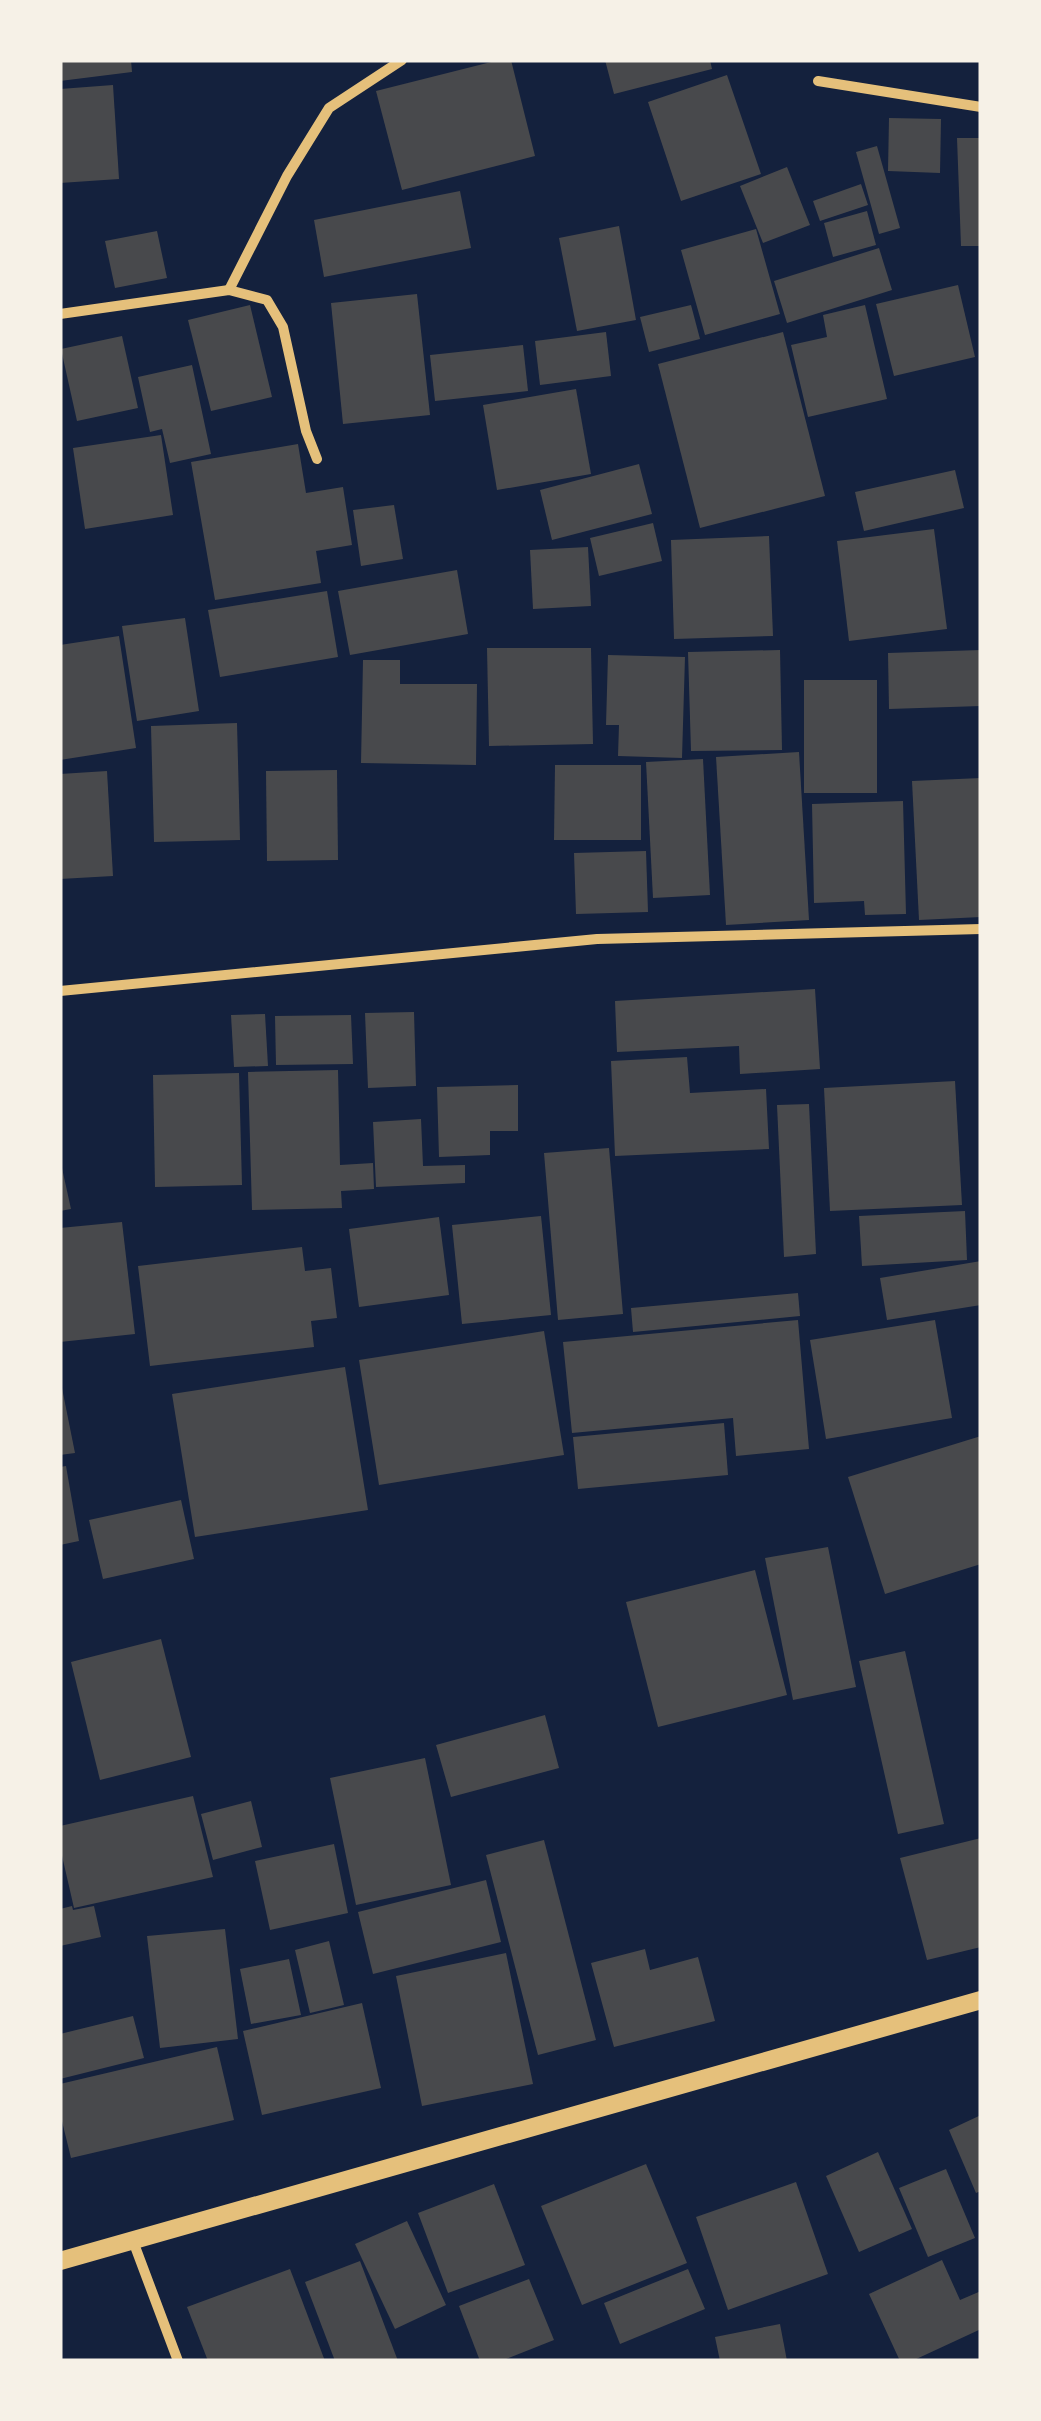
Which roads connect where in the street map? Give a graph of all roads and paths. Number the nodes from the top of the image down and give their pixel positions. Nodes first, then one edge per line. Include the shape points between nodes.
1 (402, 60) edge
2 (818, 81) dead end
3 (981, 107) edge
4 (229, 290) junction
5 (60, 314) edge
6 (317, 460) dead end
7 (981, 929) edge
8 (60, 992) edge
9 (981, 2000) edge
10 (133, 2241) junction
11 (60, 2261) edge
12 (178, 2361) edge

1 - 4 street via 329,108
2 - 3 street
4 - 5 street
4 - 6 street via 268,300 284,327
7 - 8 street via 598,939
9 - 10 street
10 - 11 street
10 - 12 street

